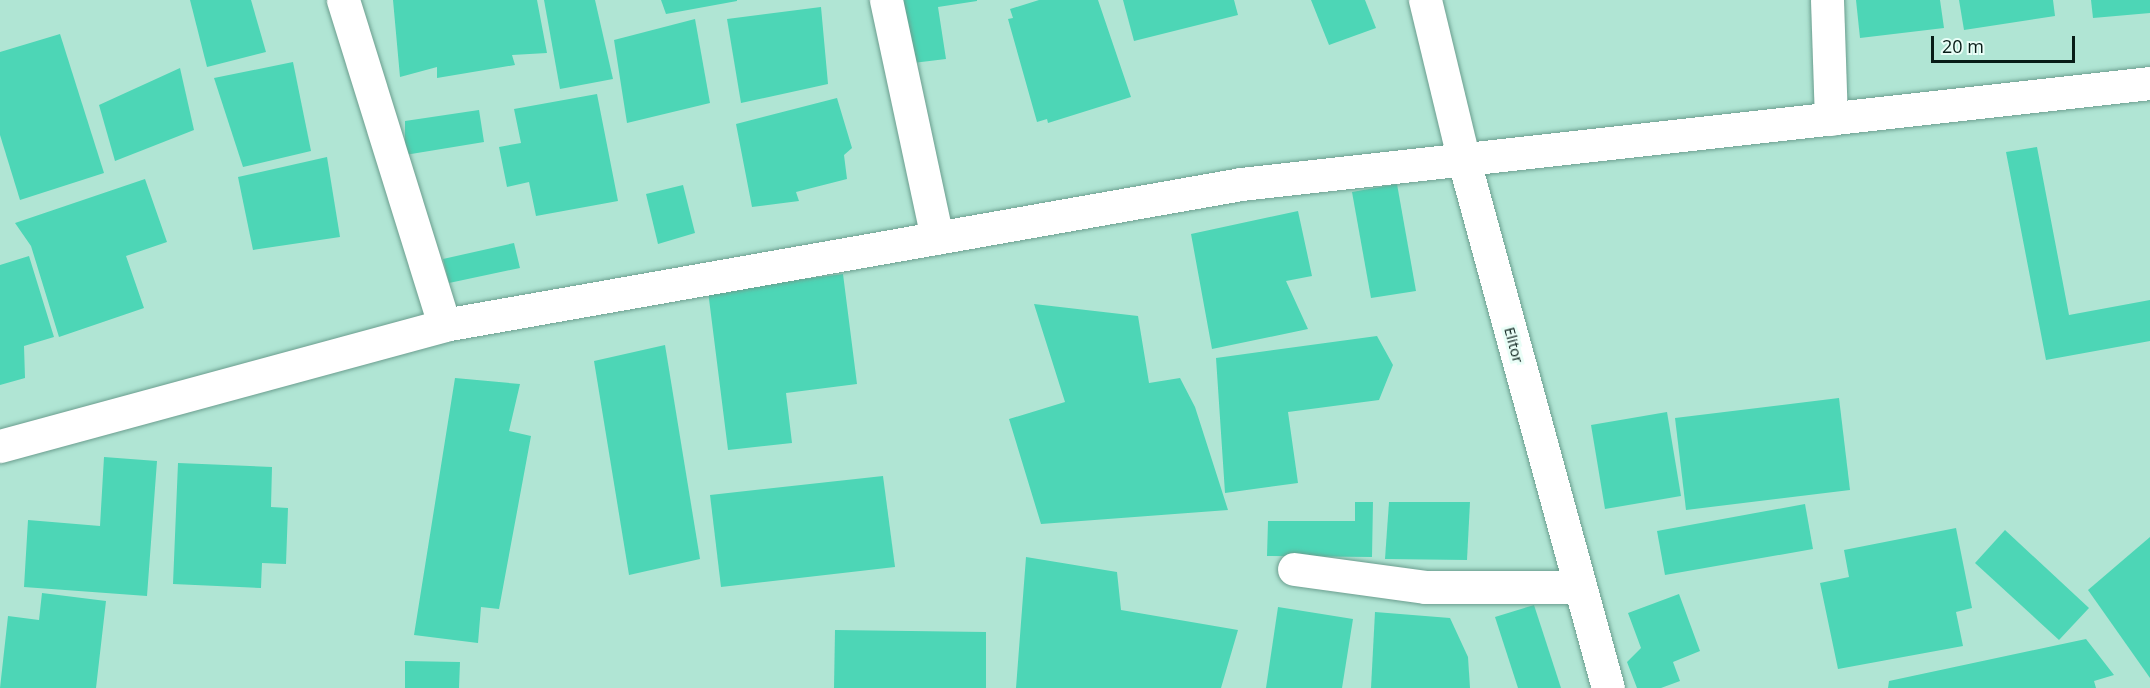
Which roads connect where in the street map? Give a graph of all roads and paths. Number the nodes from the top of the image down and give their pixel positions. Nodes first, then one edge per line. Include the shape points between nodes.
1 (343, 0) edge
2 (886, 0) edge
3 (1425, 0) edge
4 (1827, 0) edge
5 (2150, 83) edge
6 (1831, 119) junction
7 (1464, 161) junction
8 (937, 238) junction
9 (444, 325) junction
10 (0, 446) edge
11 (1294, 569) dead end
12 (1580, 586) junction
13 (1608, 688) edge

1 - 9 street
2 - 8 street
3 - 7 street, Elitor
4 - 6 street
5 - 6 street
6 - 7 street
7 - 8 street via 1241,184
7 - 12 street, Elitor
8 - 9 street
9 - 10 street
11 - 12 street via 1425,587
12 - 13 street, Elitor

